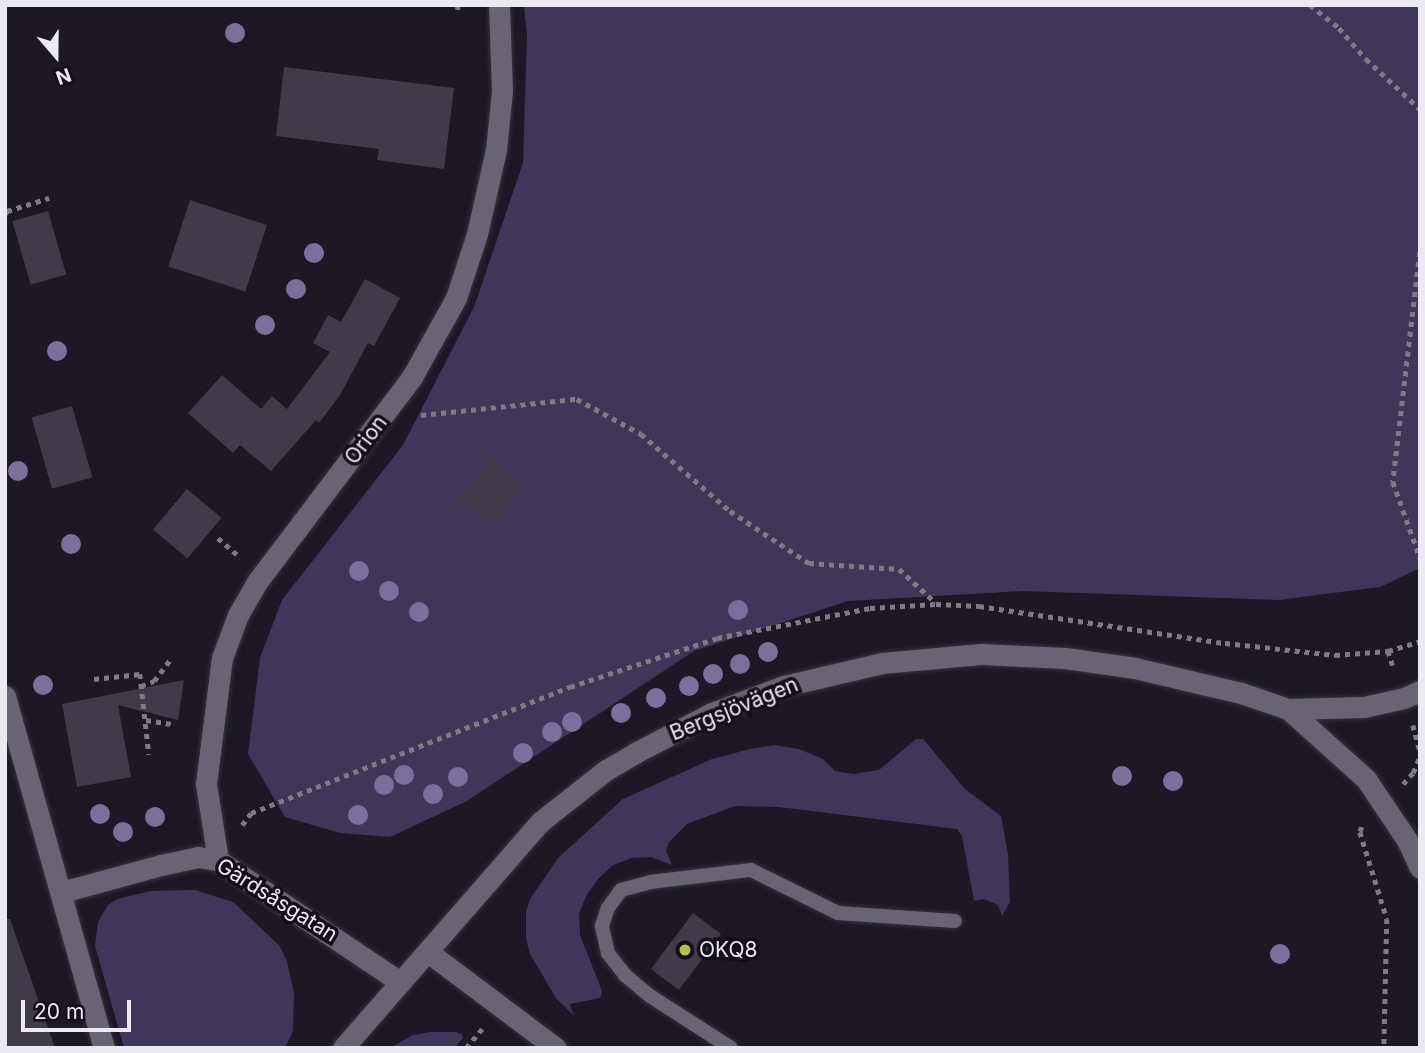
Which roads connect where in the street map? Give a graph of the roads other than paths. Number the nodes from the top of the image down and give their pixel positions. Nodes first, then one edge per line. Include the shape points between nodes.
1 (499, 5) edge
2 (1420, 691) edge
3 (5, 696) edge
4 (1288, 709) junction
5 (218, 860) junction
6 (1420, 868) edge
7 (62, 891) junction
8 (955, 921) dead end
9 (428, 952) junction
10 (399, 981) junction
11 (104, 1048) edge
12 (343, 1048) edge
13 (556, 1048) edge
14 (731, 1048) edge

1 - 5 street, Orion via 502,91 498,138 477,234 456,298 437,336 378,425 257,582 222,658 206,784
2 - 4 street, Bergsjövägen via 1364,707
3 - 7 street
4 - 6 street, Bergsjövägen via 1366,779
4 - 9 street, Bergsjövägen via 1167,674 1013,654 904,659 784,685 692,722 606,770 540,822
5 - 7 street, Gärdsåsgatan via 198,857 162,864
5 - 10 street, Gärdsåsgatan
7 - 11 street
8 - 14 lane via 838,914 751,870 621,890 602,926 608,953 650,996
9 - 10 street, Bergsjövägen
9 - 13 street
10 - 12 street, Bergsjövägen

